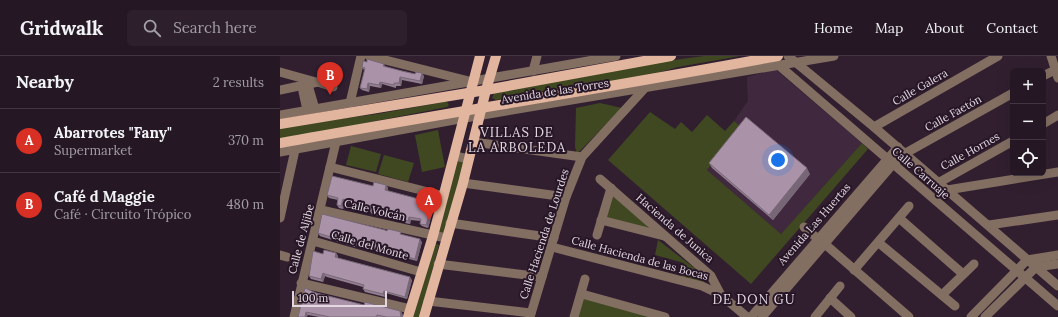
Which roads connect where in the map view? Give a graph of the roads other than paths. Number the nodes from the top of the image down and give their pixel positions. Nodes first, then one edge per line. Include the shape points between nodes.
1 (361, 56) edge
2 (369, 56) edge
3 (480, 56) edge
4 (496, 56) edge
5 (537, 56) edge
6 (616, 56) edge
7 (671, 56) edge
8 (834, 56) edge
9 (998, 56) edge
10 (1051, 56) edge
11 (793, 58) edge
12 (774, 59) edge
13 (533, 71) junction
14 (280, 72) edge
15 (1057, 74) edge
16 (1046, 76) edge
17 (490, 78) junction
18 (318, 82) junction
19 (473, 82) junction
20 (305, 86) junction
21 (334, 87) dead end
22 (645, 88) junction
23 (280, 90) edge
24 (486, 90) junction
25 (470, 92) junction
26 (1010, 95) edge
27 (350, 103) junction
28 (311, 110) junction
29 (480, 112) junction
30 (466, 114) junction
31 (280, 115) edge
32 (1058, 115) edge
33 (1046, 122) edge
34 (280, 124) edge
35 (874, 127) junction
36 (336, 142) junction
37 (474, 142) junction
38 (280, 143) edge
39 (1010, 143) edge
40 (295, 150) junction
41 (901, 151) junction
42 (280, 152) edge
43 (455, 156) junction
44 (582, 157) junction
45 (469, 159) junction
46 (890, 161) junction
47 (330, 167) junction
48 (1058, 172) edge
49 (290, 175) junction
50 (280, 177) edge
51 (600, 179) dead end
52 (464, 183) junction
53 (938, 183) junction
54 (611, 188) junction
55 (947, 190) junction
56 (444, 196) junction
57 (566, 197) junction
58 (909, 206) dead end
59 (321, 210) junction
60 (1058, 215) edge
61 (280, 218) edge
62 (899, 218) junction
63 (601, 220) junction
64 (450, 223) junction
65 (989, 225) junction
66 (804, 227) dead end
67 (597, 235) dead end
68 (433, 236) junction
69 (667, 237) junction
70 (446, 238) junction
71 (818, 238) junction
72 (313, 241) junction
73 (553, 242) junction
74 (879, 242) junction
75 (826, 245) junction
76 (1058, 255) edge
77 (1027, 260) junction
78 (438, 264) junction
79 (974, 264) dead end
80 (1058, 264) edge
81 (1036, 267) junction
82 (854, 270) junction
83 (421, 272) junction
84 (1017, 272) junction
85 (963, 274) junction
86 (711, 276) junction
87 (542, 277) junction
88 (1024, 278) junction
89 (585, 279) dead end
90 (302, 283) junction
91 (702, 286) junction
92 (840, 286) dead end
93 (1058, 286) edge
94 (582, 294) junction
95 (721, 295) junction
96 (942, 295) junction
97 (830, 298) junction
98 (428, 301) junction
99 (984, 304) junction
100 (955, 306) dead end
101 (1058, 306) edge
102 (409, 313) edge
103 (988, 314) edge
104 (531, 315) edge
105 (294, 317) edge
106 (424, 317) edge
107 (574, 317) edge
108 (664, 317) edge
109 (747, 317) edge
110 (751, 317) edge
111 (762, 317) edge
112 (815, 317) edge
113 (851, 317) edge
114 (909, 317) edge
115 (971, 317) edge

1 - 27 street
2 - 19 street
3 - 19 main road
4 - 17 main road
5 - 13 street
6 - 13 street, Avenida de las Torres
7 - 24 main road, Avenida de las Torres
8 - 11 street, Avenida de las Torres
9 - 35 street, Calle Galera
10 - 15 street
11 - 12 street, Avenida de las Torres
11 - 35 street, Calle Carruaje
12 - 22 street, Avenida de las Torres
12 - 29 main road, Avenida de las Torres
12 - 46 street, Calle Carruaje
13 - 17 street, Avenida de las Torres
14 - 18 street
15 - 16 street
17 - 19 street, Avenida de las Torres
17 - 24 main road
18 - 20 street
18 - 21 street
19 - 25 main road
19 - 27 street, Avenida de las Torres
20 - 23 street
20 - 28 street
22 - 29 street, Avenida de las Torres
22 - 44 street, Calle Hacienda de Lourdes
24 - 25 main road, Avenida de las Torres
24 - 29 main road
25 - 30 main road
25 - 34 main road, Avenida de las Torres
26 - 41 street, Calle Faetón
27 - 28 street, Avenida de las Torres
28 - 31 street, Avenida de las Torres
29 - 30 main road, Avenida de las Torres
29 - 37 main road
30 - 36 street, Avenida de las Torres
30 - 38 main road, Avenida de las Torres
30 - 43 main road
32 - 33 street
35 - 41 street, Calle Carruaje
36 - 40 street, Avenida de las Torres
36 - 47 street, Calle de Aljibe
37 - 44 street
37 - 45 main road
39 - 53 street, Calle Hornes
40 - 42 street, Avenida de las Torres
40 - 49 street
41 - 46 street, Avenida Las Huertas
41 - 53 street, Calle Carruaje
43 - 45 street
43 - 56 main road
44 - 57 street, Calle Hacienda de Lourdes
45 - 52 main road
46 - 71 street, Avenida Las Huertas
46 - 75 street, Avenida Las Huertas
46 - 84 street, Calle Carruaje
47 - 56 street
47 - 59 street, Calle de Aljibe
48 - 55 street
49 - 50 street
49 - 61 street
51 - 54 street, Hacienda de Junica
52 - 57 street
52 - 64 main road
53 - 55 street, Calle Carruaje
54 - 63 street
54 - 69 street, Hacienda de Junica
55 - 65 street, Calle Carruaje
56 - 68 main road
57 - 73 street, Calle Hacienda de Lourdes
58 - 62 street
59 - 68 street, Calle Volcán
59 - 72 street, Calle de Aljibe
60 - 65 street
62 - 74 street
62 - 85 street
63 - 67 street
63 - 69 street
64 - 70 main road
64 - 73 street, Calle Hacienda de las Bocas
65 - 77 street, Calle Carruaje
66 - 71 street
68 - 70 street, Calle Volcán
68 - 83 main road
69 - 86 street, Hacienda de Junica
70 - 78 main road
71 - 110 street, Avenida Las Huertas
72 - 83 street, Calle del Monte
72 - 90 street, Calle de Aljibe
73 - 87 street, Calle Hacienda de Lourdes
73 - 91 street, Calle Hacienda de las Bocas
74 - 82 street
74 - 96 street
75 - 82 street
75 - 111 street, Avenida Las Huertas
76 - 77 street
77 - 81 street, Calle Carruaje
77 - 84 street
78 - 87 street
78 - 98 main road
79 - 85 street
80 - 81 street
81 - 88 street
81 - 93 street, Calle Carruaje
82 - 114 street
83 - 102 main road
84 - 88 street, Calle Carruaje
84 - 99 street
85 - 96 street
86 - 91 street
86 - 95 street, Hacienda de Junica
87 - 104 street, Calle Hacienda de Lourdes
88 - 101 street, Calle Carruaje
88 - 103 street
89 - 94 street
90 - 102 street
90 - 105 street, Calle de Aljibe
91 - 95 street, Calle Hacienda de las Bocas
92 - 97 street
94 - 107 street
94 - 108 street
95 - 109 street, Hacienda de Junica
96 - 100 street
97 - 112 street
97 - 113 street
98 - 104 street
98 - 106 main road
99 - 103 street
99 - 115 street

